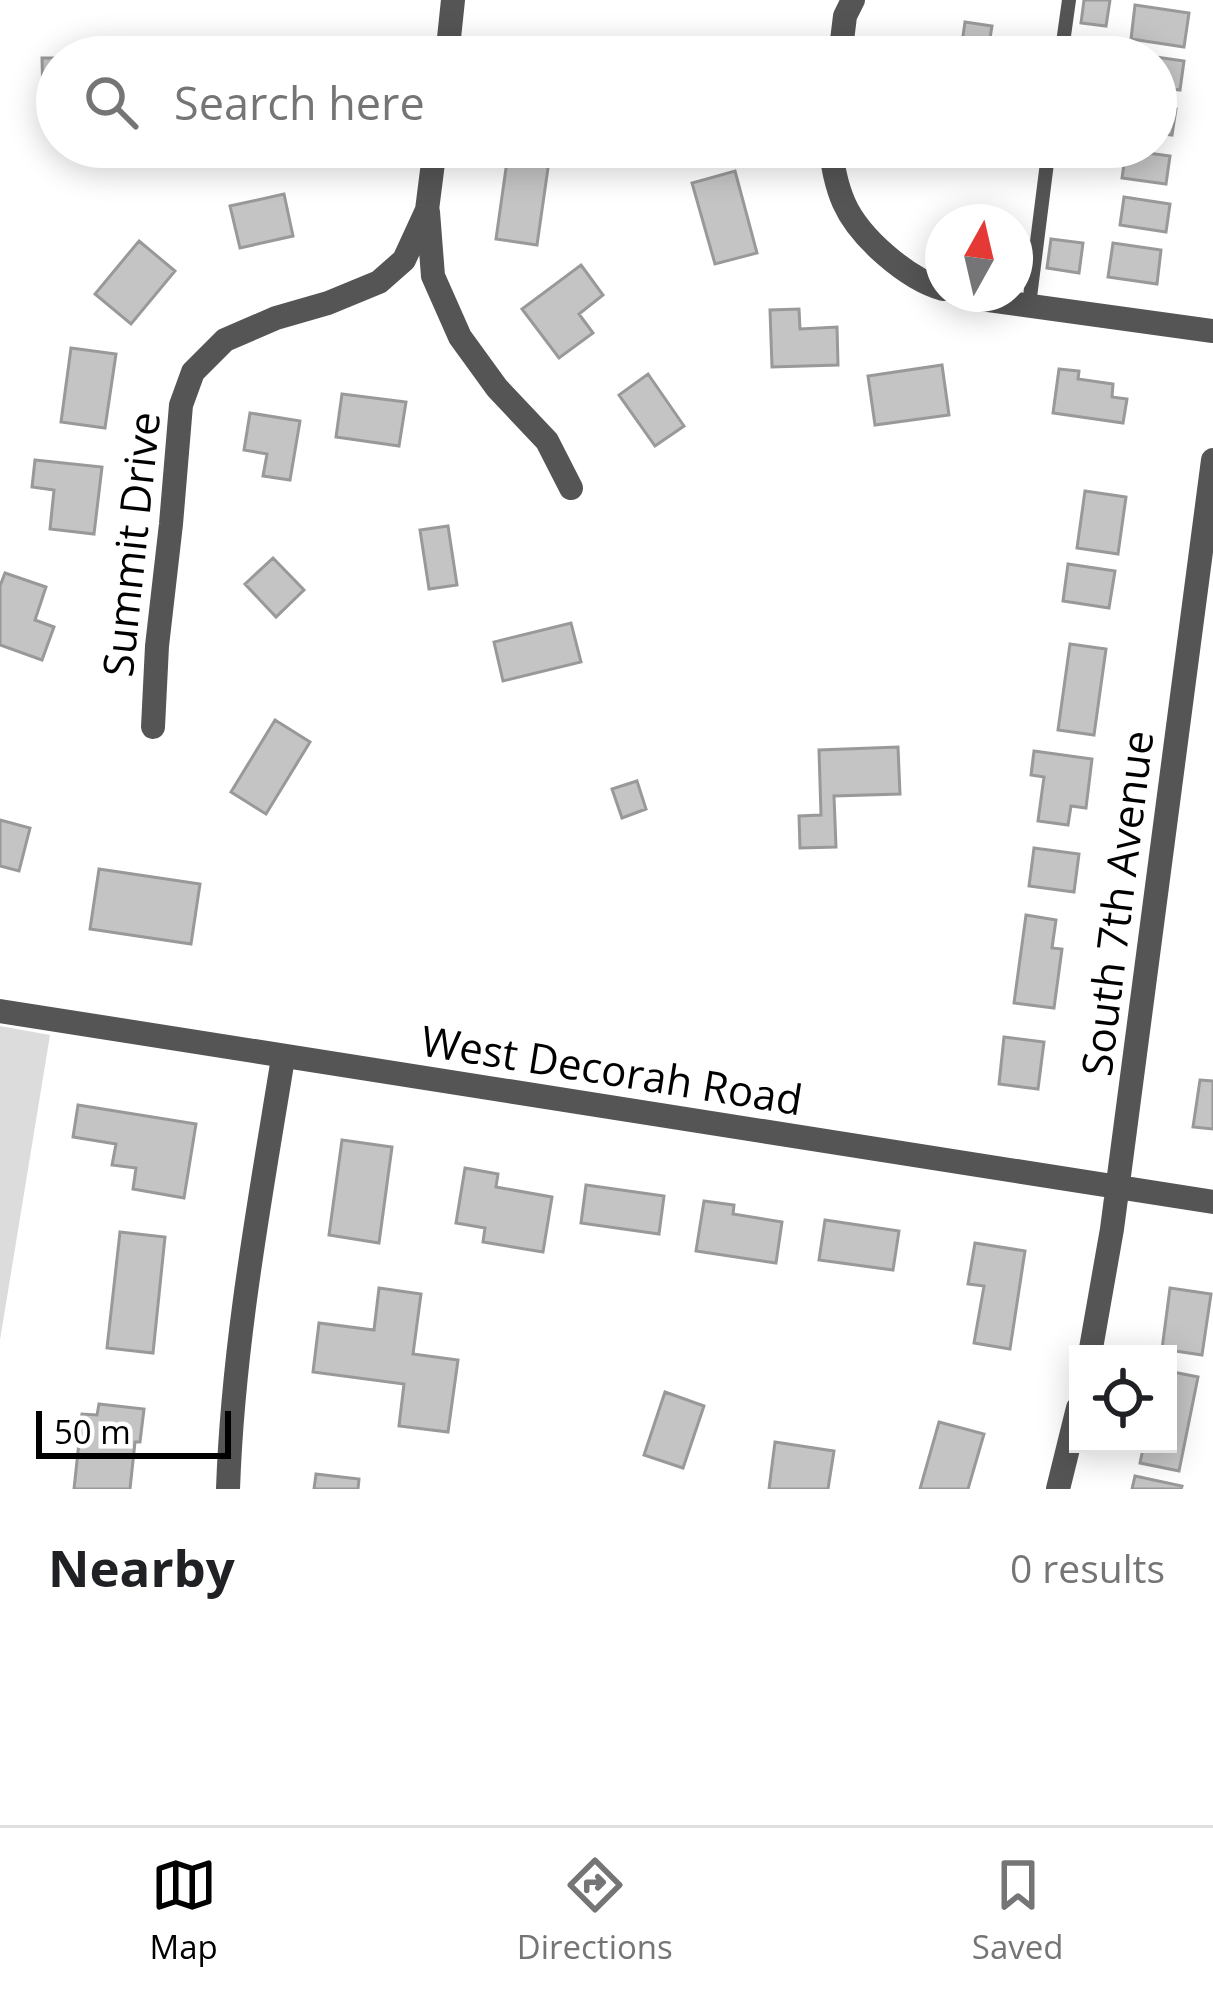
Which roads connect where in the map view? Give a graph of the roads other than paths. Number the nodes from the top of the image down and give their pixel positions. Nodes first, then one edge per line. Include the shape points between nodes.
1 (453, 0) edge
2 (1069, 0) edge
3 (844, 5) edge
4 (449, 36) edge
5 (842, 36) edge
6 (1064, 36) edge
7 (433, 168) edge
8 (833, 168) edge
9 (1046, 168) edge
10 (428, 210) junction
11 (1033, 273) edge
12 (925, 284) edge
13 (1033, 306) edge
14 (1213, 331) edge
15 (1213, 460) edge
16 (571, 488) dead end
17 (152, 727) dead end
18 (0, 1011) edge
19 (283, 1058) junction
20 (1118, 1187) junction
21 (1213, 1202) edge
22 (1092, 1345) edge
23 (1069, 1444) edge
24 (228, 1489) edge
25 (1058, 1489) edge

1 - 4 street
2 - 6 lane
3 - 5 street
7 - 10 street, Summit Drive
8 - 12 street via 845,207 878,248
9 - 11 lane
10 - 16 street via 433,276 460,337 547,441
10 - 17 street, Summit Drive via 404,260 379,282 225,340 193,372 181,405
13 - 14 street
15 - 20 street, South 7th Avenue
18 - 19 street, West Decorah Road
19 - 20 street, West Decorah Road
19 - 24 street via 252,1248
20 - 21 street, West Decorah Road
20 - 22 street, South 7th Avenue
23 - 25 street

